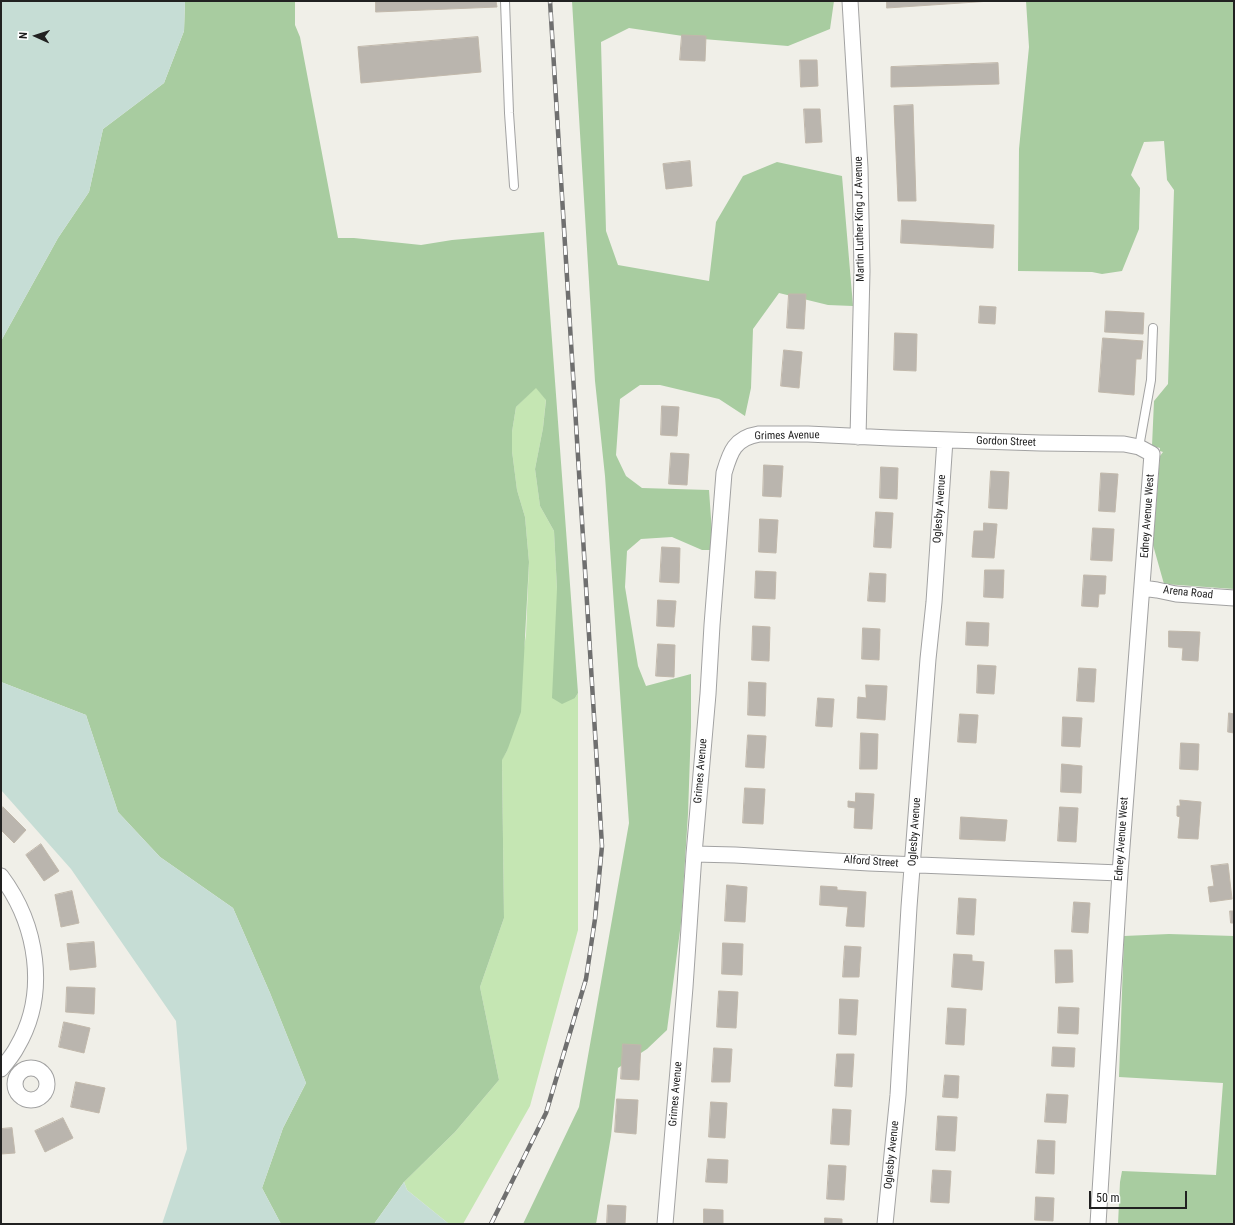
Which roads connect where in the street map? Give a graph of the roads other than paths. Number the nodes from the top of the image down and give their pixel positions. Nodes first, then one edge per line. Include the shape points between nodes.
1 (506, 1) edge
2 (850, 1) edge
3 (514, 186) dead end
4 (1153, 328) dead end
5 (858, 436) junction
6 (945, 440) junction
7 (1139, 447) junction
8 (1152, 454) joint
9 (1142, 588) junction
10 (1234, 598) edge
11 (694, 854) junction
12 (913, 865) junction
13 (1120, 873) junction
14 (1, 876) edge
15 (3, 1067) edge
16 (18, 1074) dead end
17 (666, 1224) edge
18 (885, 1224) edge
19 (1098, 1224) edge

1 - 3 lane
2 - 5 street, Martin Luther King Jr Avenue via 860,168 862,271
4 - 7 lane via 1151,380
5 - 6 street, Gordon Street
5 - 11 street, Grimes Avenue via 758,434 739,441 730,455 724,474
6 - 7 street, Gordon Street via 1124,444
6 - 12 street, Oglesby Avenue
7 - 8 street, Gordon Street
8 - 9 street, Edney Avenue West
9 - 10 street, Arena Road via 1176,594
9 - 13 street, Edney Avenue West
11 - 12 street, Alford Street
11 - 17 street, Grimes Avenue
12 - 13 street, Alford Street
12 - 18 street, Oglesby Avenue via 898,1095
13 - 19 street, Edney Avenue West
14 - 15 street via 16,899 29,928 35,963 35,996 30,1014 18,1046
15 - 16 street

